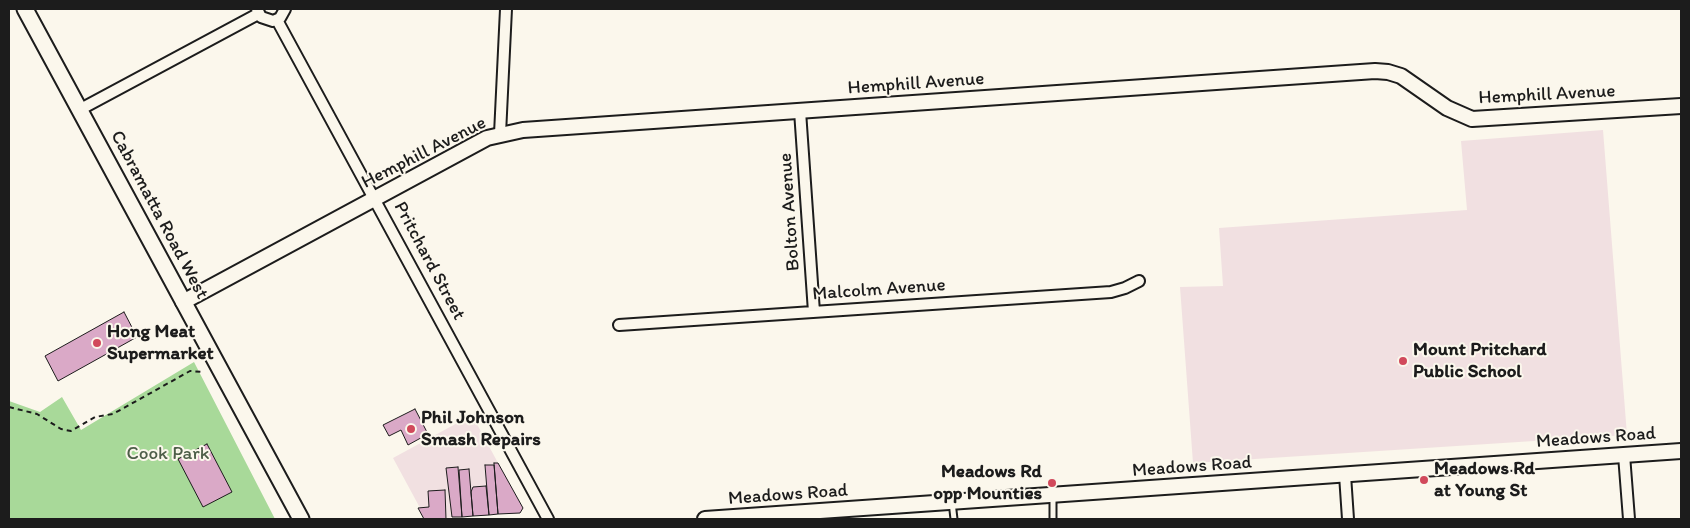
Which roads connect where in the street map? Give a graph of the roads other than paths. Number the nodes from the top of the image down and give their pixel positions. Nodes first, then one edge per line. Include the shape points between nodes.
1 (25, 9) edge
2 (285, 9) edge
3 (506, 9) edge
4 (258, 11) edge
5 (277, 20) junction
6 (1681, 106) edge
7 (80, 110) junction
8 (800, 111) junction
9 (500, 134) junction
10 (375, 199) junction
11 (1140, 281) dead end
12 (182, 302) junction
13 (814, 312) junction
14 (620, 325) dead end
15 (1681, 451) edge
16 (1624, 455) junction
17 (1345, 475) junction
18 (1053, 495) junction
19 (952, 502) junction
20 (301, 519) edge
21 (548, 519) edge
22 (705, 519) edge
23 (713, 519) edge
24 (954, 519) edge
25 (1053, 519) edge
26 (1348, 519) edge
27 (1628, 519) edge

1 - 7 main road, Cabramatta Road West
2 - 5 street
3 - 9 street
4 - 5 street via 269,21
4 - 7 street
5 - 10 street, Pritchard Street
6 - 8 street, Hemphill Avenue via 1472,119 1447,108 1401,76 1375,71
7 - 12 main road, Cabramatta Road West
8 - 9 street, Hemphill Avenue
8 - 13 street, Bolton Avenue
9 - 10 street, Hemphill Avenue
10 - 12 street, Hemphill Avenue
10 - 21 street, Pritchard Street
11 - 13 street, Malcolm Avenue via 1111,292
12 - 20 main road, Cabramatta Road West
13 - 14 street, Malcolm Avenue
15 - 16 street, Meadows Road
16 - 17 street, Meadows Road
16 - 27 street
17 - 18 street, Meadows Road
17 - 26 street
18 - 19 street, Meadows Road
18 - 25 lane
19 - 23 street, Meadows Road
19 - 24 lane
22 - 23 street, Meadows Road

